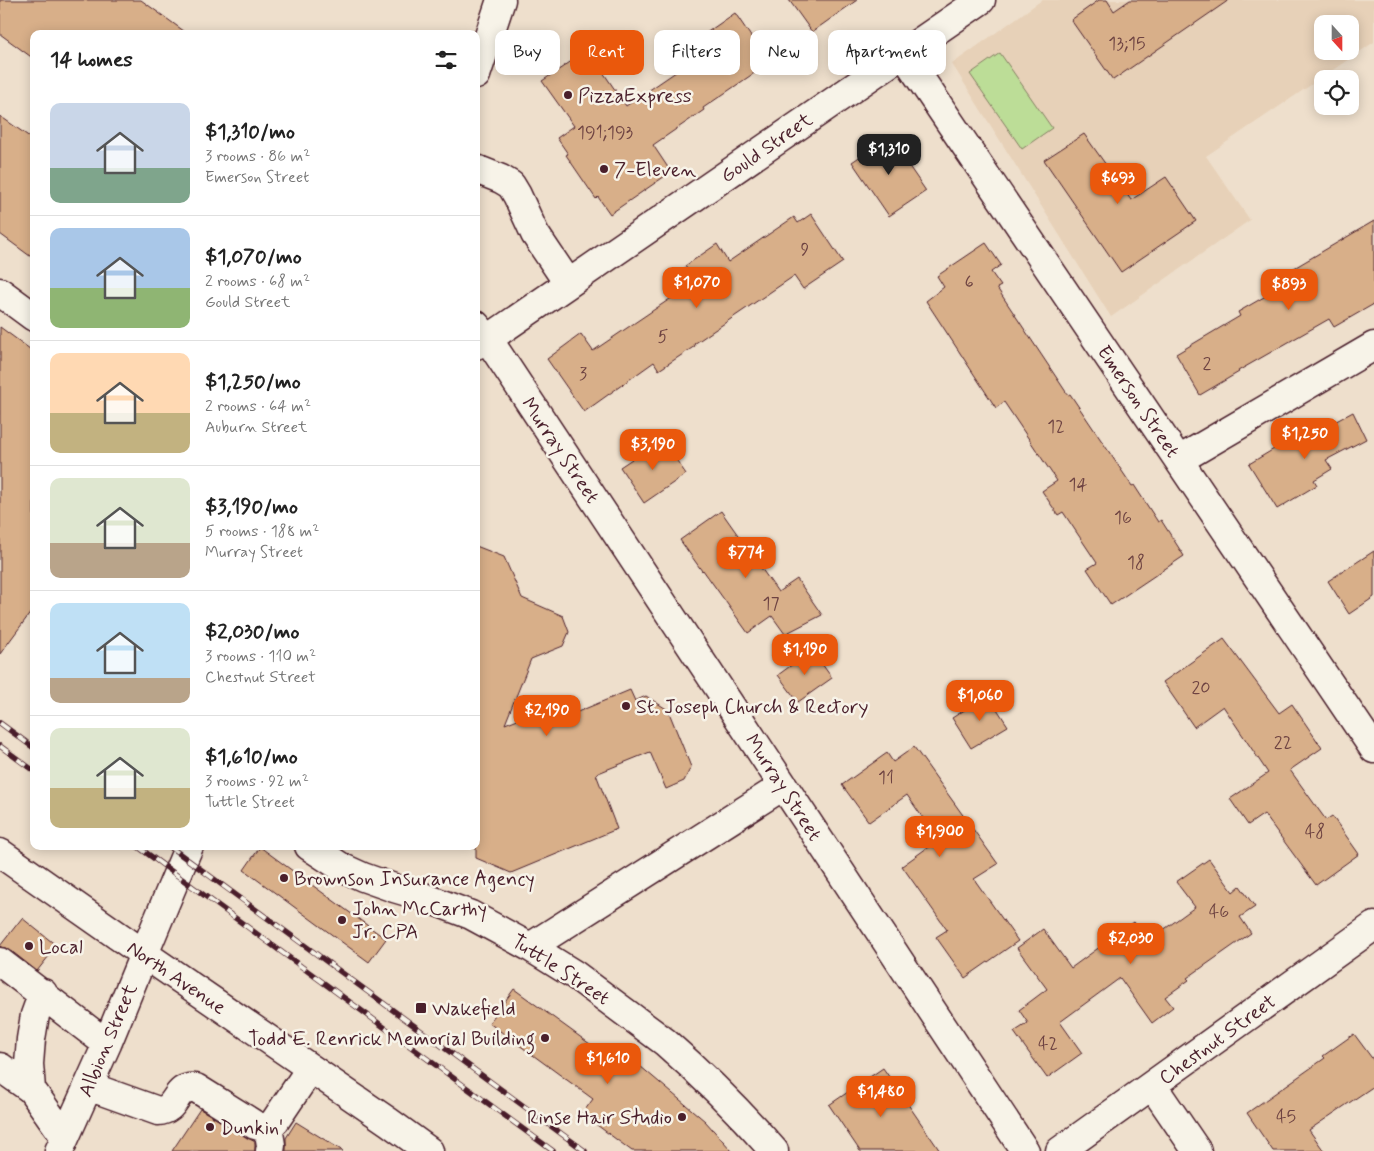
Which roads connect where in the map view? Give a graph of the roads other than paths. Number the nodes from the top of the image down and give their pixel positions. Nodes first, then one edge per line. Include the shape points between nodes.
1 (981, 0) edge
2 (495, 2) edge
3 (937, 30) edge
4 (480, 60) edge
5 (871, 75) edge
6 (918, 75) edge
7 (480, 171) edge
8 (568, 283) junction
9 (0, 292) edge
10 (30, 314) edge
11 (480, 336) edge
12 (1374, 346) edge
13 (1179, 460) junction
14 (1374, 749) edge
15 (783, 786) junction
16 (187, 850) edge
17 (316, 850) edge
18 (0, 853) edge
19 (1374, 926) edge
20 (530, 946) junction
21 (144, 954) junction
22 (0, 962) edge
23 (43, 993) junction
24 (107, 1044) junction
25 (0, 1066) edge
26 (310, 1069) junction
27 (1152, 1085) junction
28 (88, 1086) junction
29 (31, 1089) junction
30 (269, 1139) edge
31 (62, 1144) edge
32 (429, 1151) edge
33 (774, 1151) edge
34 (1024, 1151) edge
35 (1060, 1151) edge
36 (1197, 1151) edge

1 - 3 street, Gould Street
2 - 4 street
5 - 8 street, Gould Street
6 - 13 street, Emerson Street
7 - 8 street via 511,185 535,234
8 - 11 street, Gould Street
9 - 10 street
11 - 15 street, Murray Street
12 - 13 street
13 - 14 street, Emerson Street
15 - 20 street
15 - 34 street, Murray Street
16 - 21 street, Albion Street
17 - 20 street, Tuttle Street via 362,877 471,915
18 - 21 street, North Avenue
19 - 27 street, Chestnut Street
20 - 33 street, Tuttle Street via 666,1042 713,1085
21 - 24 street, Albion Street
21 - 26 street, North Avenue
22 - 23 street
23 - 24 street
23 - 29 street via 30,1039
24 - 28 street, Albion Street
25 - 29 street
26 - 30 street via 275,1121
26 - 32 street, North Avenue
27 - 35 street, Chestnut Street
27 - 36 street
28 - 30 street via 158,1111 169,1108 183,1090 196,1088 261,1128
28 - 31 street, Albion Street
29 - 31 street

